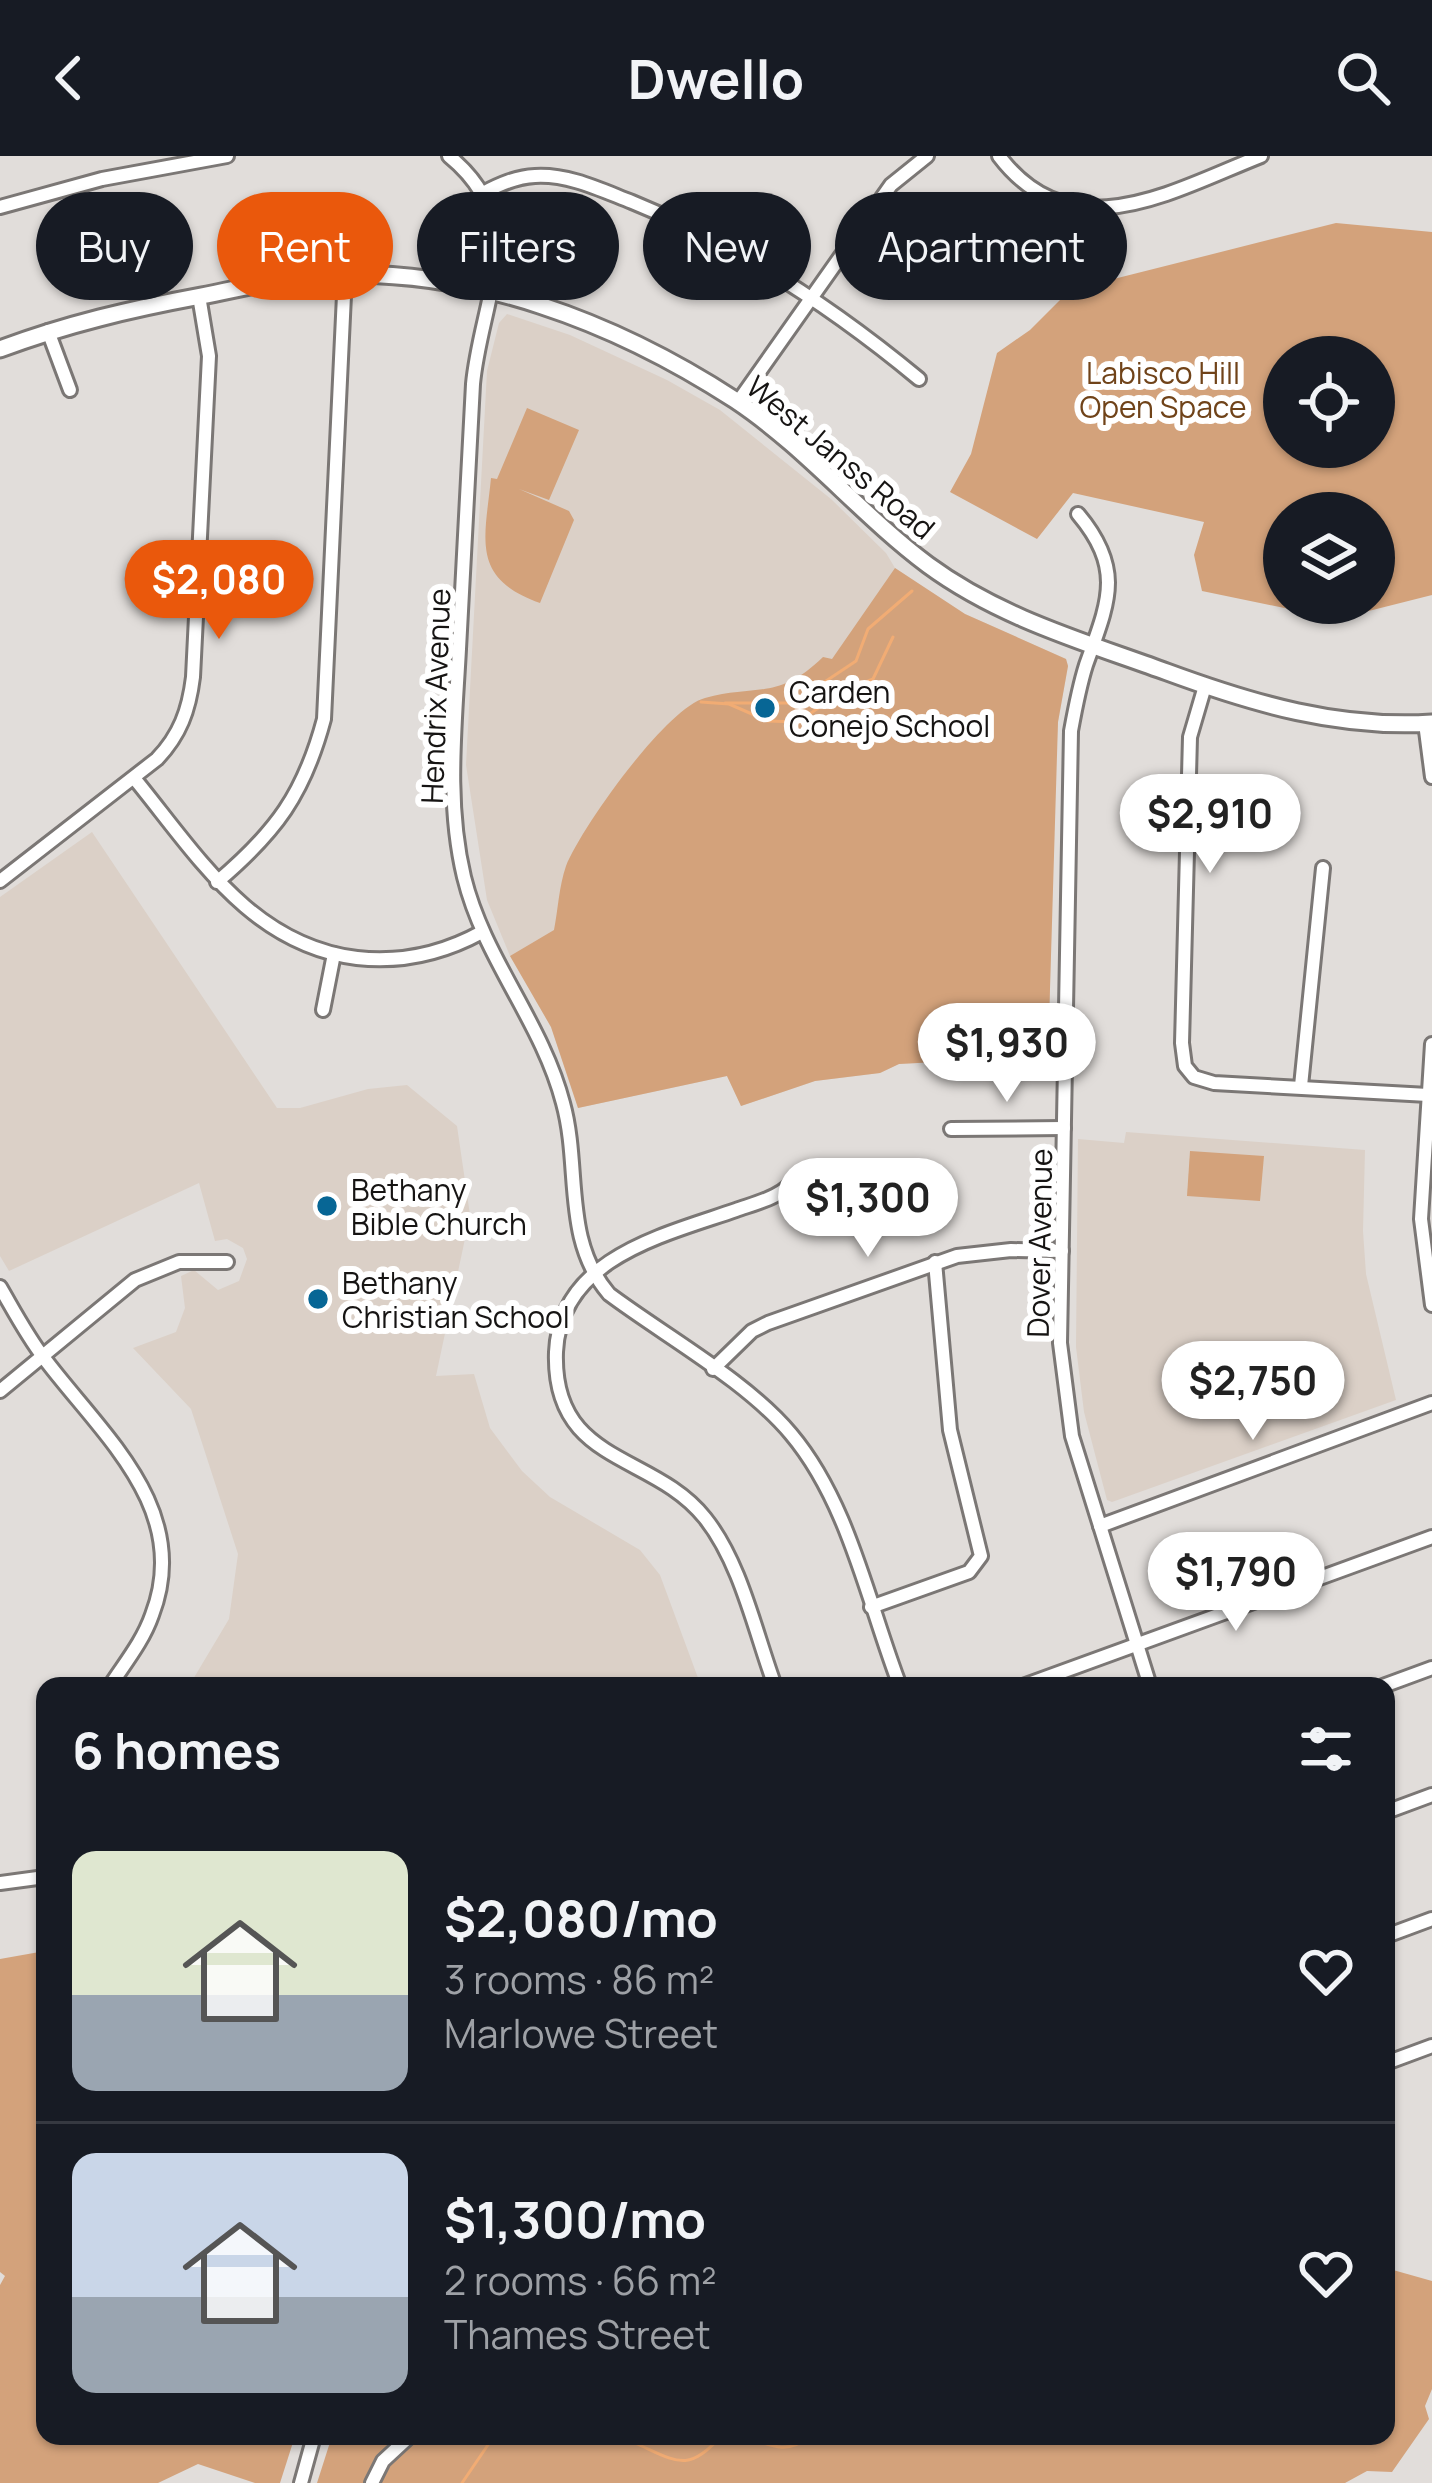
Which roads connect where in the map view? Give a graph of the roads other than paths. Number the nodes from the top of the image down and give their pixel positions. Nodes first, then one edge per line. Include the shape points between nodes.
1 (227, 156) edge
2 (449, 156) edge
3 (927, 156) edge
4 (999, 156) edge
5 (1262, 156) edge
6 (482, 192) edge
7 (485, 192) edge
8 (602, 192) edge
9 (0, 207) edge
10 (217, 293) edge
11 (200, 296) junction
12 (811, 296) edge
13 (811, 298) edge
14 (344, 300) edge
15 (490, 300) edge
16 (519, 300) edge
17 (808, 300) edge
18 (48, 331) junction
19 (0, 349) edge
20 (919, 379) dead end
21 (70, 390) dead end
22 (738, 402) junction
23 (1078, 514) dead end
24 (1094, 646) junction
25 (1205, 686) junction
26 (1428, 723) edge
27 (1432, 777) edge
28 (134, 778) junction
29 (1323, 868) dead end
30 (0, 881) edge
31 (217, 882) junction
32 (482, 932) junction
33 (334, 954) junction
34 (323, 1010) dead end
35 (1432, 1044) edge
36 (1301, 1086) junction
37 (1428, 1095) junction
38 (1064, 1128) junction
39 (951, 1129) dead end
40 (799, 1176) dead end
41 (1062, 1251) junction
42 (227, 1262) dead end
43 (934, 1262) junction
44 (592, 1274) junction
45 (0, 1287) edge
46 (1432, 1305) edge
47 (43, 1357) junction
48 (713, 1369) junction
49 (0, 1391) edge
50 (1428, 1405) edge
51 (1100, 1526) junction
52 (1432, 1537) edge
53 (872, 1607) junction
54 (1137, 1645) junction
55 (1432, 1668) edge
56 (115, 1677) edge
57 (772, 1677) edge
58 (897, 1677) edge
59 (1048, 1677) edge
60 (1147, 1677) edge
61 (1395, 1682) edge
62 (1432, 1796) edge
63 (1395, 1809) edge
64 (36, 1877) edge
65 (0, 1883) edge
66 (1432, 1919) edge
67 (1395, 1933) edge
68 (1432, 2046) edge
69 (1395, 2059) edge
70 (312, 2445) edge
71 (400, 2445) edge
72 (301, 2483) edge
73 (372, 2483) edge

1 - 9 street
2 - 6 street
3 - 12 street via 891,185
4 - 5 street via 1040,196 1108,209
7 - 8 street via 535,176
10 - 11 main road, West Janss Road
11 - 18 main road, West Janss Road
11 - 28 street via 209,356 190,700 171,744
13 - 20 street
14 - 31 street via 324,719 311,767 286,810
15 - 32 street, Hendrix Avenue via 473,384 452,776 457,842
16 - 22 main road, West Janss Road via 607,330
17 - 22 street
18 - 19 main road, West Janss Road
18 - 21 street
22 - 24 main road, West Janss Road via 953,583
23 - 24 street, Dover Avenue via 1109,570
24 - 25 main road, West Janss Road
24 - 38 street, Dover Avenue via 1071,731
25 - 26 main road, West Janss Road via 1306,715
25 - 36 street via 1190,737 1182,1043 1189,1072 1201,1081
26 - 27 street
28 - 30 street
28 - 31 street
29 - 36 street
31 - 33 street via 273,929
32 - 33 street via 428,955
32 - 44 street, Hendrix Avenue via 556,1078 570,1133 576,1221
33 - 34 street
35 - 37 street
36 - 37 street
37 - 46 street via 1421,1219
38 - 39 street
38 - 41 street, Dover Avenue
40 - 44 street via 775,1196 647,1241
41 - 43 street via 980,1252
41 - 51 street, Dover Avenue via 1066,1402
42 - 47 street via 201,1259 135,1280
43 - 48 street via 768,1323
43 - 53 street via 950,1430 981,1556 968,1572
44 - 48 street
44 - 57 street via 557,1338 565,1404 607,1454 660,1479 707,1520
45 - 47 street
47 - 49 street
47 - 56 street via 126,1458 158,1524 152,1616
48 - 53 street via 804,1451
50 - 51 street
51 - 54 street, Dover Avenue
52 - 54 street
53 - 58 street
54 - 59 street
54 - 60 street, Dover Avenue
55 - 61 street
62 - 63 street
64 - 65 street
66 - 67 street
68 - 69 street
70 - 72 street
71 - 73 street

